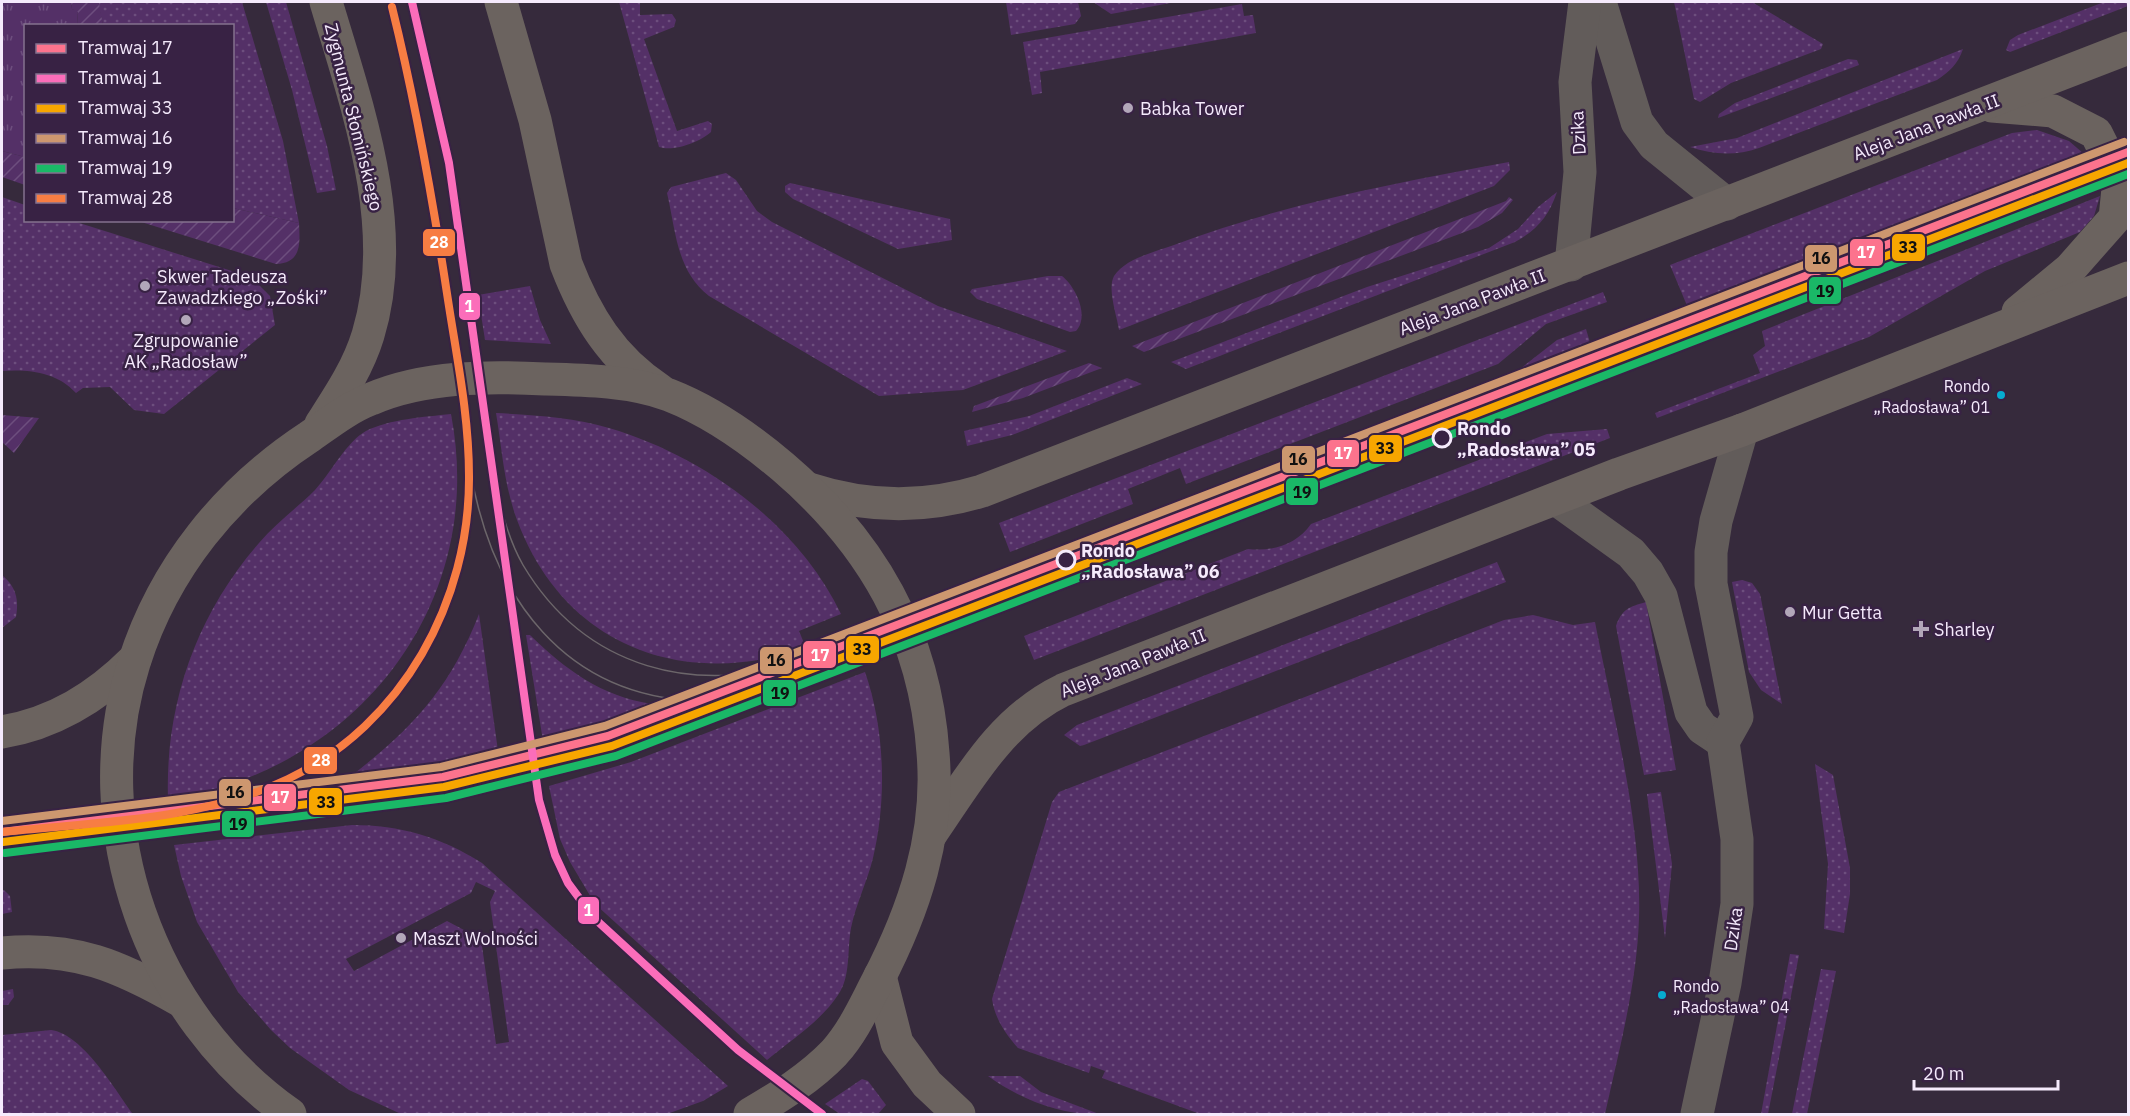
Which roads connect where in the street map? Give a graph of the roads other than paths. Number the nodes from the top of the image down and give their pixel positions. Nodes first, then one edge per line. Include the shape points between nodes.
1 (326, 2) edge
2 (501, 2) edge
3 (1585, 2) edge
4 (1600, 2) edge
5 (2128, 48) edge
6 (1983, 105) junction
7 (1727, 204) junction
8 (1571, 265) junction
9 (2128, 278) edge
10 (1996, 330) junction
11 (666, 394) junction
12 (1742, 430) junction
13 (315, 433) junction
14 (807, 488) junction
15 (1556, 499) junction
16 (135, 659) junction
17 (2, 732) edge
18 (1723, 742) junction
19 (930, 835) junction
20 (2, 953) edge
21 (880, 976) junction
22 (182, 1002) junction
23 (290, 1114) edge
24 (750, 1114) edge
25 (959, 1114) edge
26 (1697, 1114) edge

1 - 13 main road, Zygmunta Słomińskiego via 370,171 381,249 377,296 367,336 341,394
2 - 11 main road via 535,120 566,264 579,298 595,327 618,355 644,380
3 - 8 street, Dzika via 1575,82 1580,172
4 - 7 street via 1637,122 1654,145
5 - 6 main road, Aleja Jana Pawła II
6 - 7 main road, Aleja Jana Pawła II
6 - 10 main road via 2053,111 2096,132 2119,178 2115,218 2070,269
7 - 8 main road, Aleja Jana Pawła II
8 - 14 main road, Aleja Jana Pawła II via 961,497 890,505 835,497
9 - 10 main road, Aleja Jana Pawła II
10 - 12 main road, Aleja Jana Pawła II
11 - 13 main road via 626,385 564,380 458,380 407,387 371,399 337,416
11 - 14 main road via 746,439
12 - 15 main road, Aleja Jana Pawła II
12 - 18 street via 1711,552 1711,584 1737,717
13 - 16 main road via 261,472 210,523 164,592
14 - 19 main road via 853,537 872,564 911,643 922,680 934,757
15 - 18 street via 1631,553 1648,573 1661,596 1691,712 1701,728
15 - 19 main road, Aleja Jana Pawła II via 1048,697 999,737
16 - 17 main road via 111,683 82,703 28,727
16 - 22 main road via 118,747 122,840 128,874 150,941
18 - 26 street, Dzika via 1737,838 1737,904
19 - 21 main road via 912,907
20 - 22 main road via 34,950 89,958 122,969
21 - 24 main road via 855,1026 833,1054
21 - 25 main road via 897,1043 926,1083
22 - 23 main road via 237,1070

